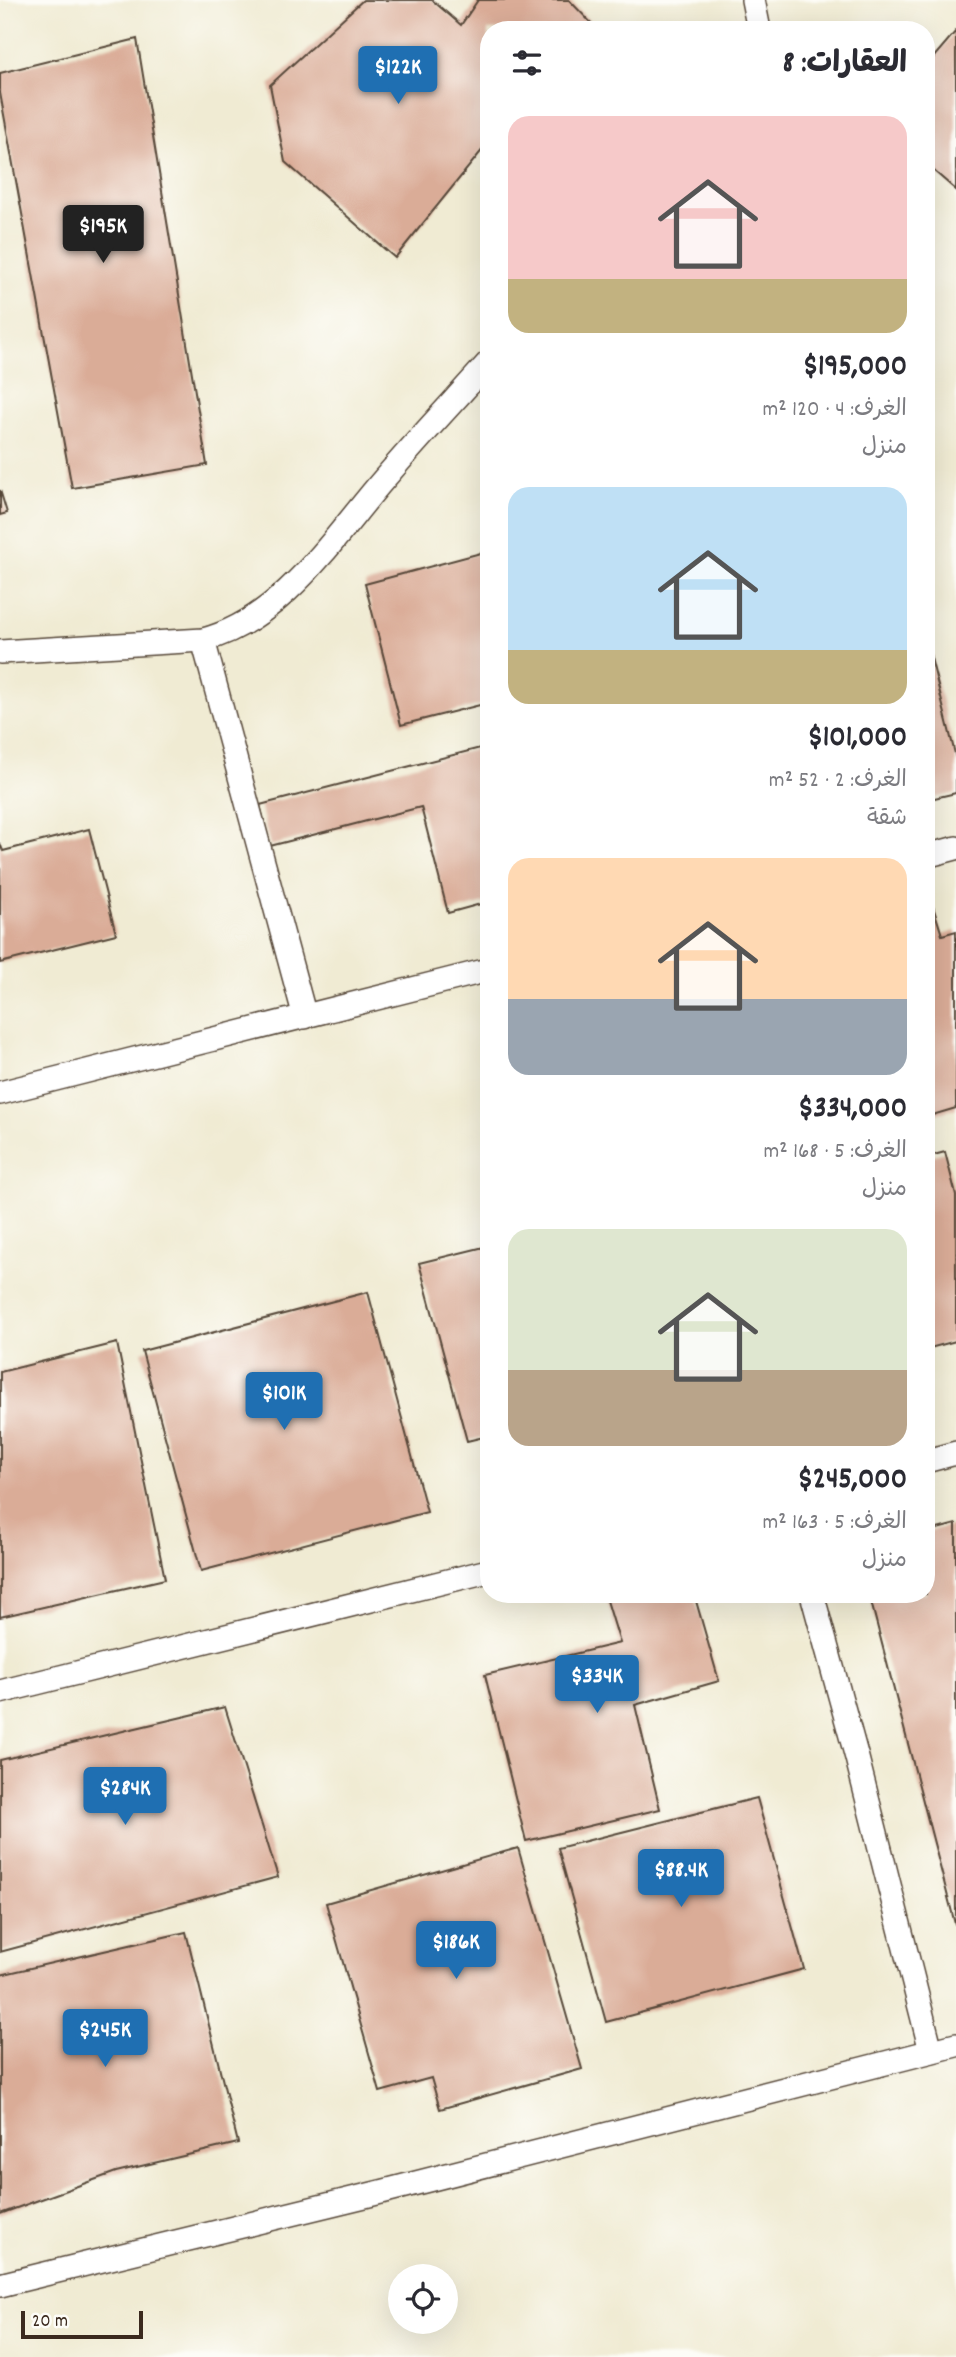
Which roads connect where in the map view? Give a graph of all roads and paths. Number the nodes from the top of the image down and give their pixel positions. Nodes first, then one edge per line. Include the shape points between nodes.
1 (753, 0) edge
2 (758, 21) edge
3 (480, 372) edge
4 (203, 640) junction
5 (0, 652) edge
6 (956, 848) edge
7 (935, 854) edge
8 (480, 972) edge
9 (305, 1017) junction
10 (0, 1093) edge
11 (956, 1453) edge
12 (935, 1459) edge
13 (480, 1573) edge
14 (814, 1603) edge
15 (0, 1692) edge
16 (956, 2045) edge
17 (931, 2052) junction
18 (0, 2285) edge

1 - 2 lane
3 - 4 lane via 298,579 255,618 227,634
4 - 5 lane
4 - 9 lane
6 - 7 lane
8 - 9 lane
9 - 10 lane
11 - 12 lane
13 - 15 lane
14 - 17 lane
16 - 17 lane
17 - 18 lane

